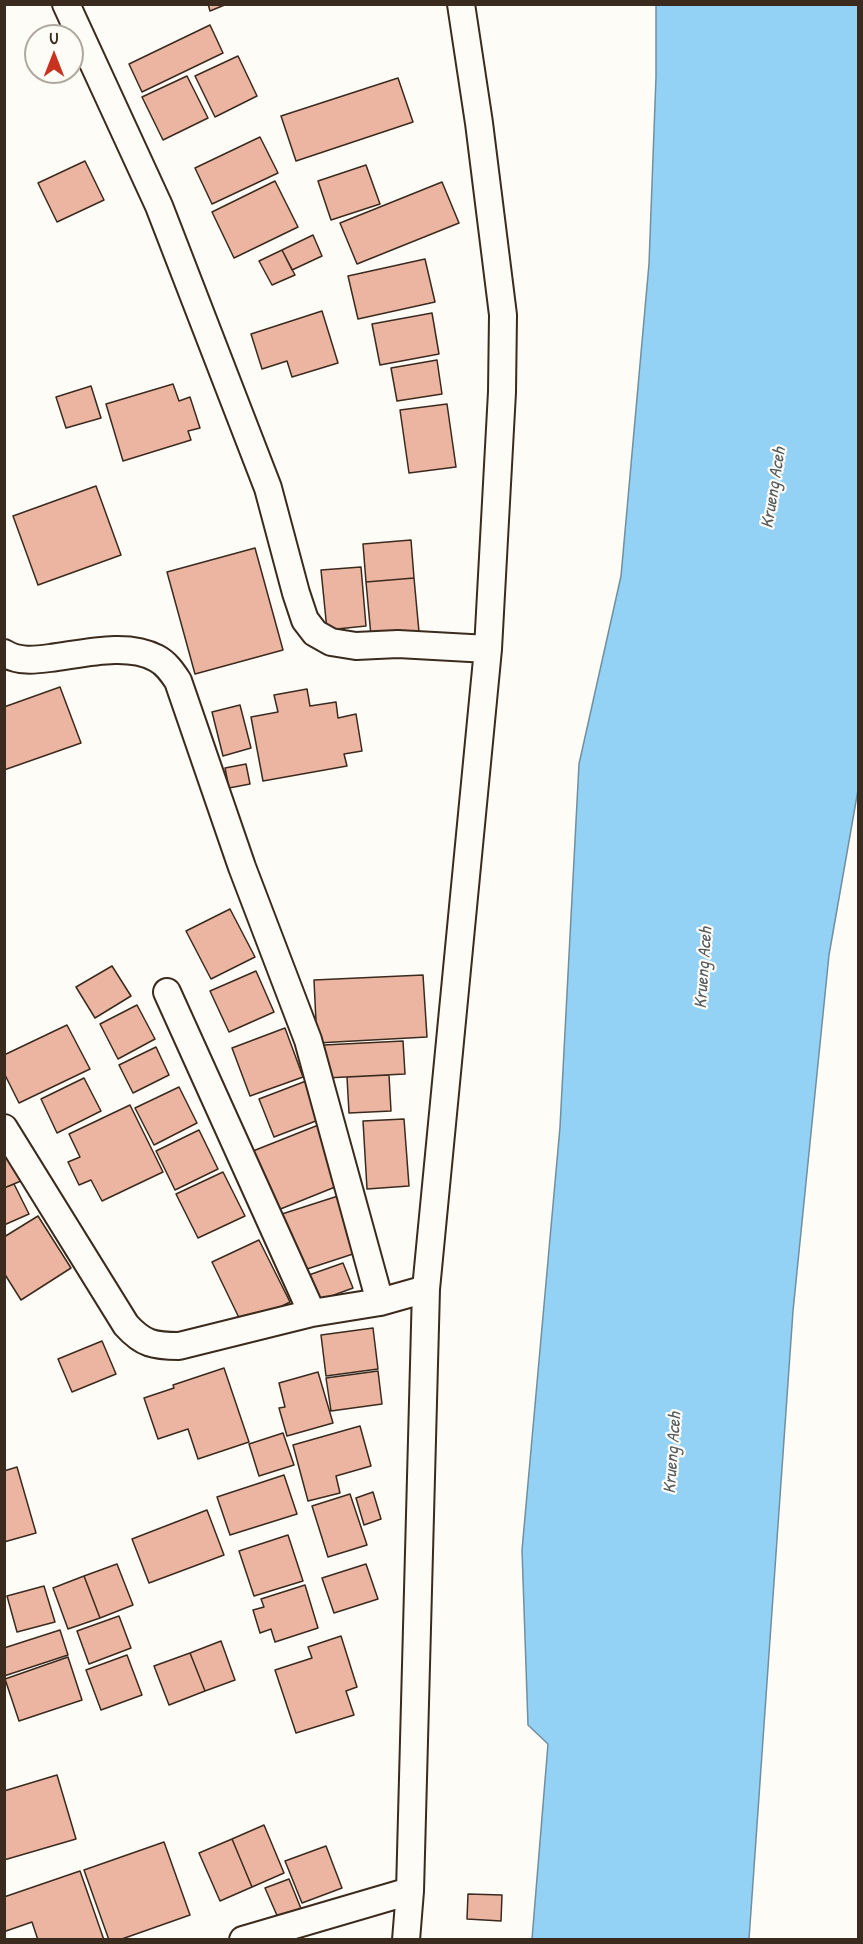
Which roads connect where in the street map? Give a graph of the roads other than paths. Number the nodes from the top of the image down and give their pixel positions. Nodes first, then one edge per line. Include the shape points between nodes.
1 (66, 4) edge
2 (461, 4) edge
3 (488, 649) junction
4 (4, 653) edge
5 (167, 992) dead end
6 (4, 1128) edge
7 (426, 1290) junction
8 (380, 1302) junction
9 (312, 1313) junction
10 (410, 1891) junction
11 (243, 1940) edge
12 (406, 1940) edge

1 - 3 street via 159,206 268,488 305,620 315,633 331,642 356,646
2 - 3 street via 503,315
3 - 7 street
4 - 8 street via 30,661 123,649 142,652 157,658 178,681 242,867 308,1040
5 - 9 street
6 - 9 street via 126,1325 139,1338 159,1346 179,1346
7 - 8 street
7 - 10 street
8 - 9 street
10 - 11 street
10 - 12 street

